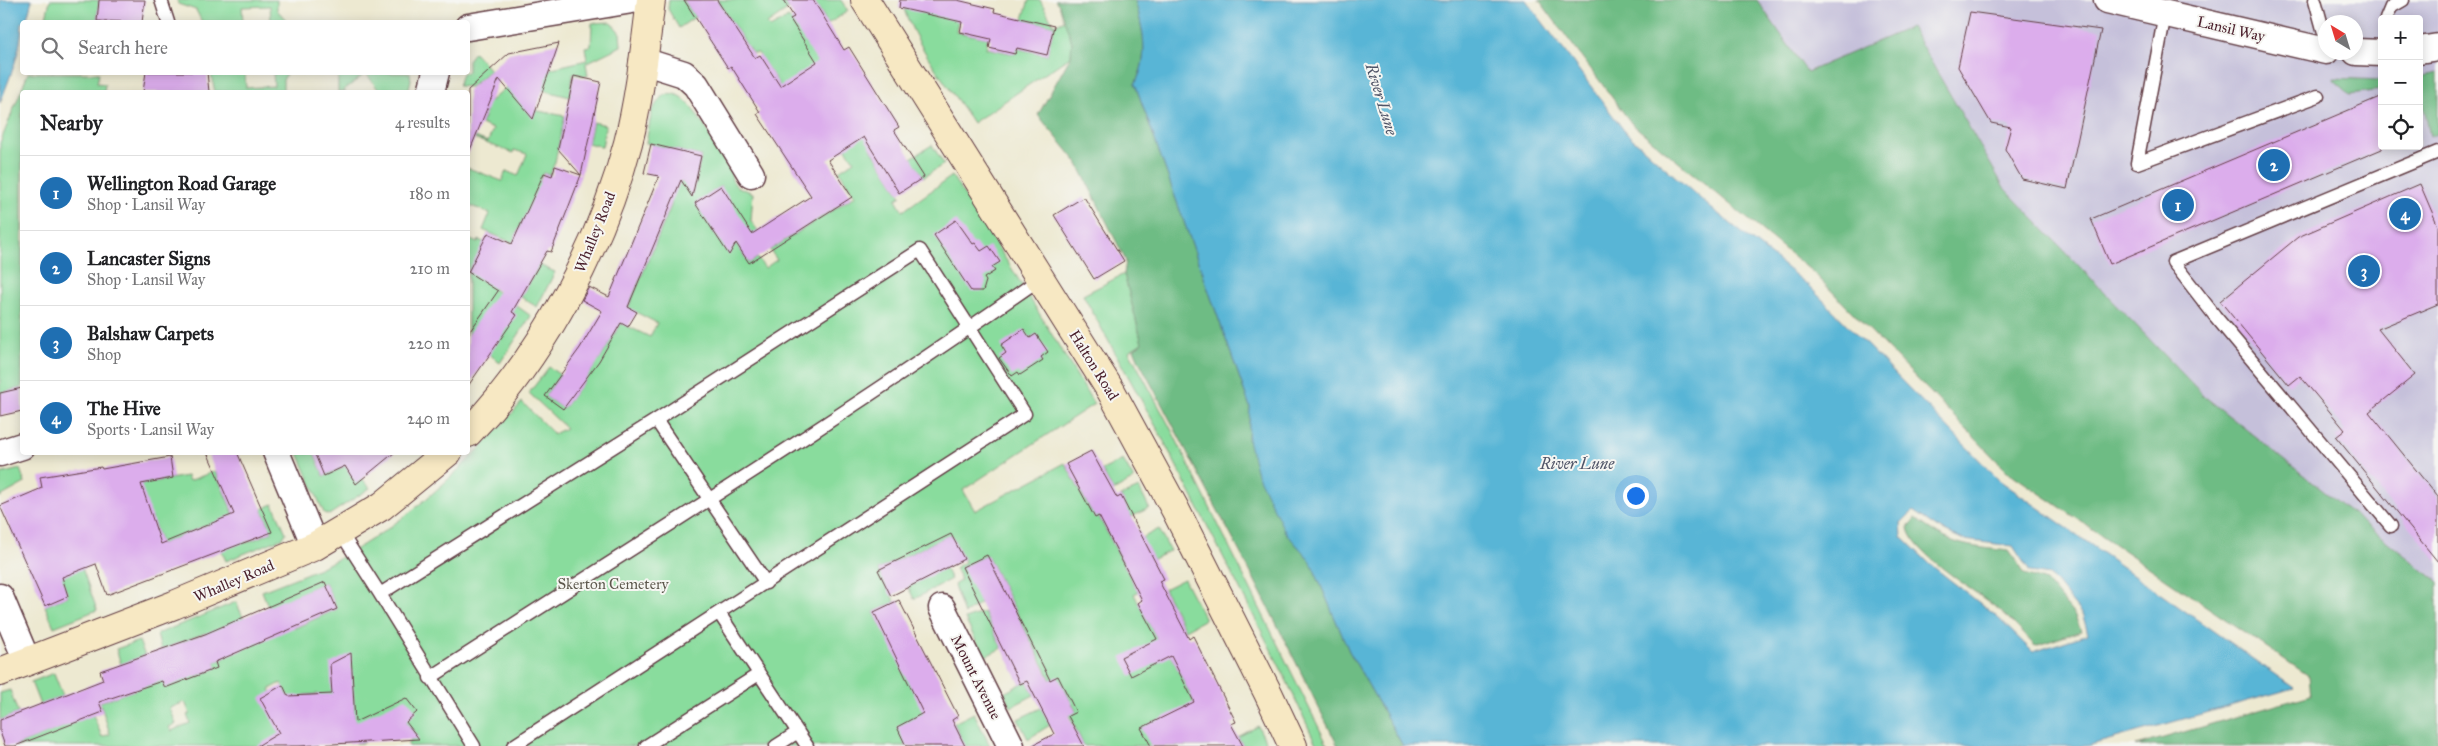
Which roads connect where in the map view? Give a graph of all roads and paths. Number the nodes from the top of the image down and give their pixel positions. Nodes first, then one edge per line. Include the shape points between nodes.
1 (161, 0) edge
2 (632, 0) edge
3 (651, 0) edge
4 (866, 0) edge
5 (2106, 0) edge
6 (2315, 0) edge
7 (2403, 0) edge
8 (2165, 14) junction
9 (2319, 15) edge
10 (2388, 15) edge
11 (167, 20) edge
12 (470, 27) edge
13 (2438, 47) edge
14 (2318, 49) edge
15 (2423, 49) edge
16 (2363, 52) edge
17 (2378, 53) edge
18 (643, 61) junction
19 (435, 75) edge
20 (432, 90) edge
21 (2318, 96) dead end
22 (2438, 152) edge
23 (751, 174) dead end
24 (1041, 278) junction
25 (971, 327) junction
26 (656, 420) junction
27 (470, 431) edge
28 (20, 447) edge
29 (0, 452) edge
30 (277, 455) edge
31 (444, 455) edge
32 (709, 498) junction
33 (2391, 526) dead end
34 (341, 533) junction
35 (314, 546) junction
36 (766, 583) junction
37 (380, 594) junction
38 (0, 597) edge
39 (942, 608) dead end
40 (719, 613) junction
41 (27, 662) junction
42 (0, 672) edge
43 (759, 674) junction
44 (430, 678) junction
45 (798, 732) junction
46 (474, 746) edge
47 (513, 746) edge
48 (646, 746) edge
49 (776, 746) edge
50 (808, 746) edge
51 (1011, 746) edge
52 (1293, 746) edge

1 - 11 lane
2 - 12 street
3 - 18 street, Whalley Road
4 - 24 street, Halton Road
5 - 8 street, Lansil Way
6 - 9 lane
7 - 10 lane via 2392,7
8 - 14 street, Lansil Way
8 - 21 lane via 2137,163
13 - 15 street
16 - 17 street
18 - 23 street via 684,74 696,85
18 - 27 street, Whalley Road via 628,142 599,227 578,275 543,338
19 - 20 street
22 - 33 lane via 2173,262
24 - 25 lane
24 - 52 street, Halton Road via 1132,428
25 - 26 lane via 920,250
25 - 32 lane
25 - 36 lane via 1025,414
26 - 32 lane
26 - 37 lane
28 - 29 street
30 - 35 street
31 - 34 street, Whalley Road via 382,506
32 - 36 lane
32 - 44 lane
34 - 35 street, Whalley Road
34 - 37 lane
35 - 41 street, Whalley Road
36 - 40 lane
37 - 44 lane
38 - 41 street
39 - 51 street, Mount Avenue
40 - 43 lane
40 - 47 lane
41 - 42 street, Whalley Road
43 - 45 lane
43 - 48 lane
44 - 46 lane
45 - 49 lane
45 - 50 lane

